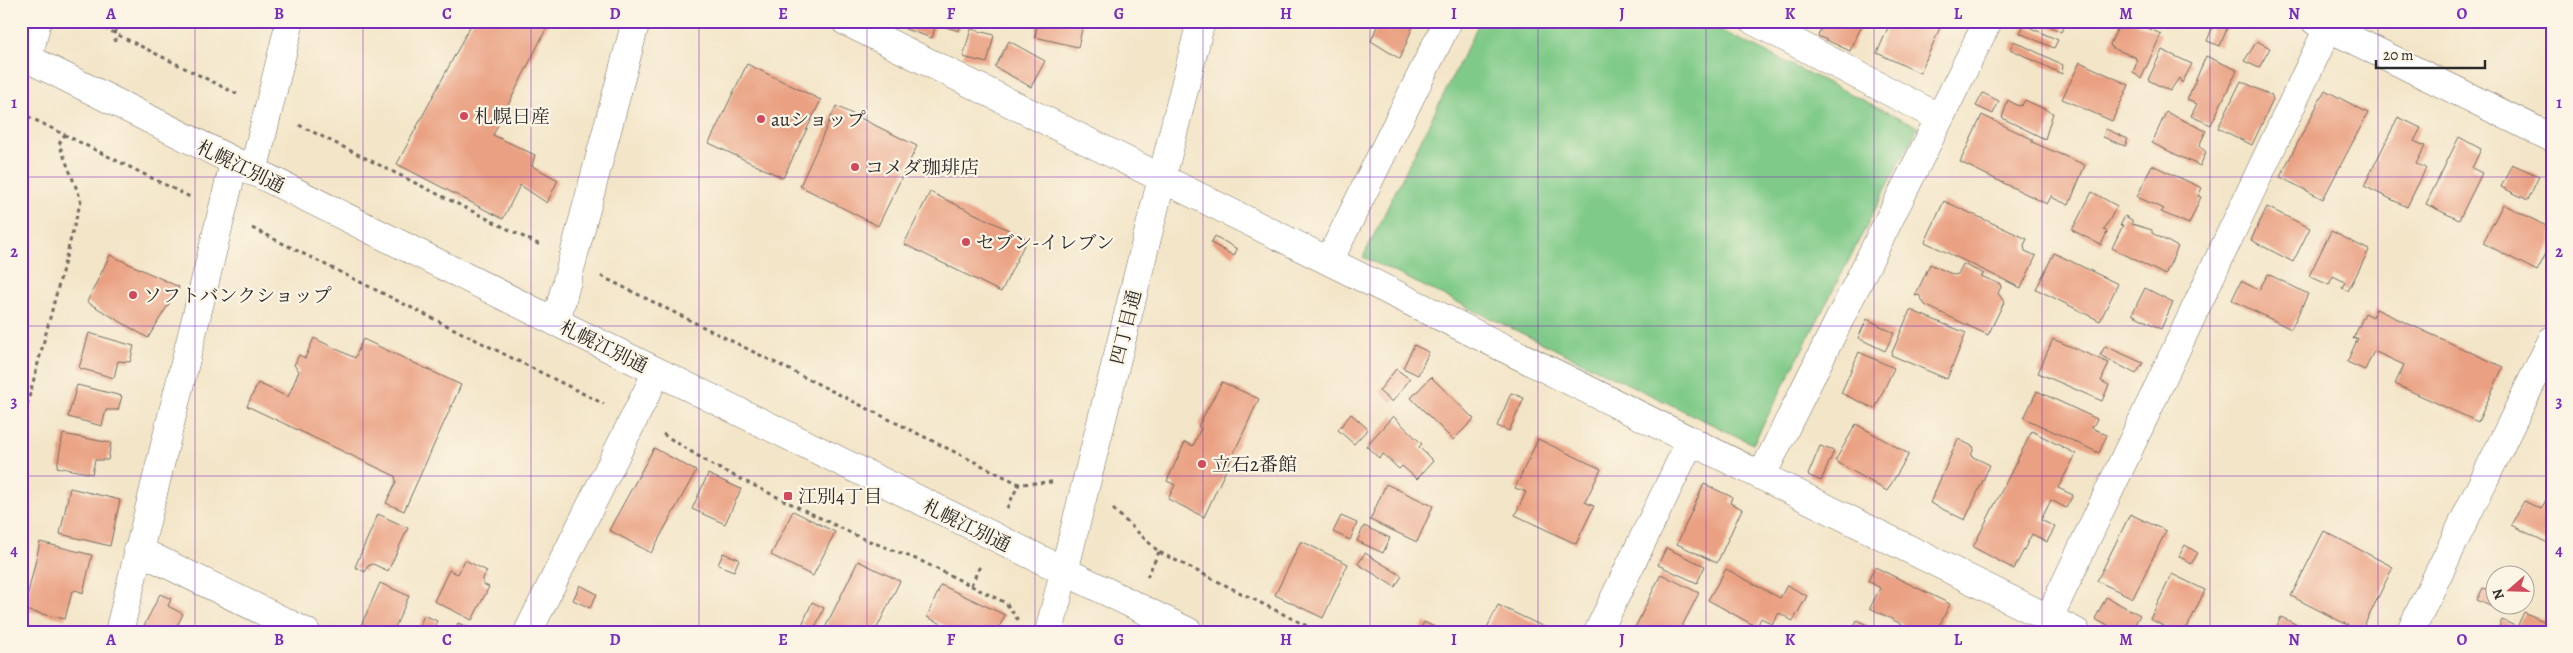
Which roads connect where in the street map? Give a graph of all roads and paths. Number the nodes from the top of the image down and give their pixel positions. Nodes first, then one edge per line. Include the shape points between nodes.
1 (37, 21) edge
2 (90, 21) edge
3 (116, 21) edge
4 (290, 21) edge
5 (636, 21) edge
6 (844, 21) edge
7 (1201, 21) edge
8 (1448, 21) edge
9 (1754, 21) edge
10 (1988, 21) edge
11 (2321, 24) edge
12 (883, 30) edge
13 (115, 34) junction
14 (115, 42) dead end
15 (25, 57) edge
16 (268, 110) junction
17 (21, 113) edge
18 (1940, 118) junction
19 (65, 134) junction
20 (2552, 138) edge
21 (243, 168) junction
22 (1162, 178) junction
23 (221, 213) junction
24 (1329, 261) junction
25 (572, 262) junction
26 (556, 322) junction
27 (2552, 340) edge
28 (657, 372) junction
29 (634, 419) junction
30 (21, 428) edge
31 (1691, 440) junction
32 (1762, 476) junction
33 (1084, 493) junction
34 (138, 550) junction
35 (1064, 571) junction
36 (2049, 618) junction
37 (1021, 626) dead end
38 (118, 632) edge
39 (306, 632) edge
40 (528, 632) edge
41 (1049, 632) edge
42 (1189, 632) edge
43 (1319, 632) edge
44 (1598, 632) edge
45 (2076, 632) edge
46 (2410, 632) edge

1 - 15 main road
2 - 13 path
3 - 13 path
4 - 16 main road
5 - 25 main road
6 - 12 main road
7 - 22 main road, 四丁目通
8 - 24 main road
9 - 18 main road
10 - 18 main road
11 - 20 main road
11 - 36 main road
12 - 22 main road
13 - 14 path
13 - 16 path
15 - 21 main road, 札幌江別通
16 - 21 main road
16 - 25 path
17 - 19 path
18 - 32 main road
19 - 23 path
19 - 30 path via 58,144 82,200
21 - 23 main road
21 - 26 main road, 札幌江別通
22 - 24 main road
22 - 33 main road, 四丁目通
23 - 29 path
23 - 34 main road
24 - 31 main road
25 - 26 main road
25 - 33 path via 1019,484 1058,482
26 - 28 main road, 札幌江別通
27 - 46 main road
28 - 29 main road
28 - 35 main road, 札幌江別通
29 - 37 path via 673,438 714,466 1006,603
29 - 40 main road
31 - 32 main road
31 - 44 main road
32 - 36 main road
33 - 35 main road, 四丁目通
33 - 43 path via 1108,505 1159,552
34 - 38 main road
34 - 39 main road
35 - 41 main road, 四丁目通
35 - 42 main road, 札幌江別通
36 - 45 main road

